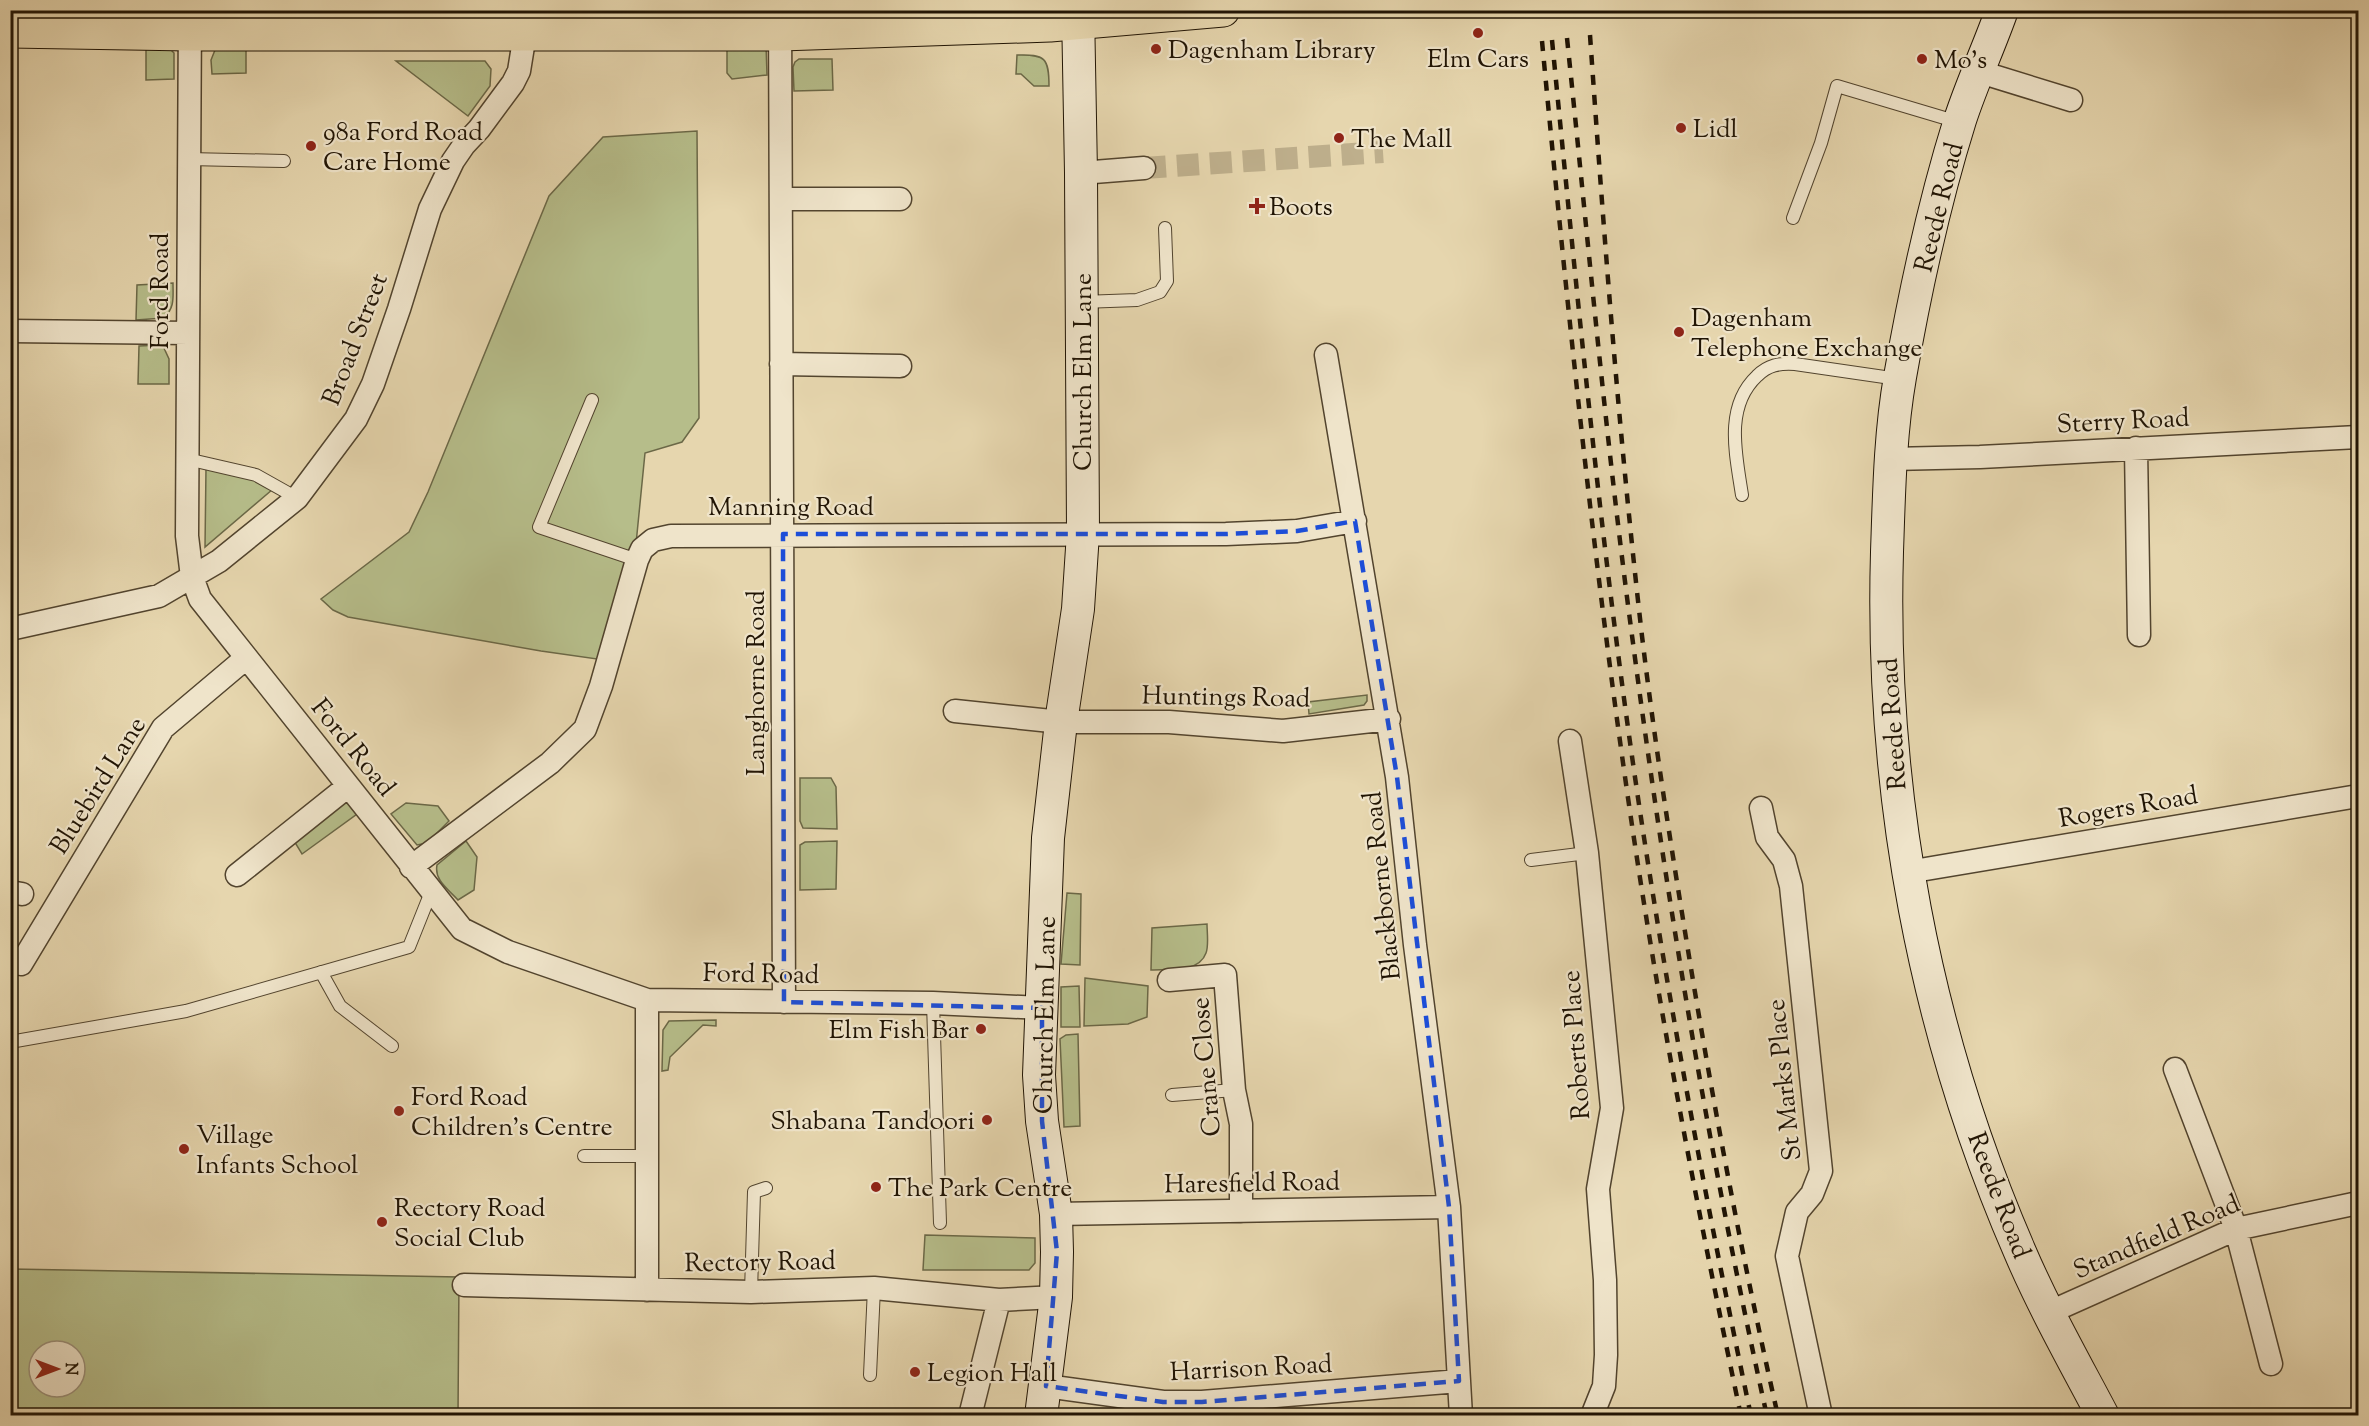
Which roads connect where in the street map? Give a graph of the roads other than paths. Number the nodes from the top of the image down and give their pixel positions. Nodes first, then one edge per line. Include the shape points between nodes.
1 (1223, 10) edge
2 (2002, 10) edge
3 (1077, 14) edge
4 (189, 22) edge
5 (781, 22) edge
6 (10, 31) edge
7 (525, 34) junction
8 (1977, 71) junction
9 (2071, 100) dead end
10 (1959, 122) junction
11 (188, 159) junction
12 (284, 161) dead end
13 (1144, 168) tunnel mouth
14 (1081, 173) junction
15 (782, 199) junction
16 (900, 199) dead end
17 (1793, 218) dead end
18 (1165, 228) dead end
19 (1081, 302) junction
20 (10, 331) edge
21 (188, 333) junction
22 (1326, 355) dead end
23 (781, 364) junction
24 (900, 366) dead end
25 (1899, 379) junction
26 (591, 400) dead end
27 (2358, 436) edge
28 (2136, 448) junction
29 (187, 459) junction
30 (1891, 459) junction
31 (1742, 495) dead end
32 (297, 498) junction
33 (1354, 521) junction
34 (1083, 533) junction
35 (783, 534) junction
36 (636, 560) junction
37 (192, 577) junction
38 (10, 629) edge
39 (2139, 635) dead end
40 (246, 658) junction
41 (955, 711) dead end
42 (1389, 719) junction
43 (1061, 722) junction
44 (1570, 741) dead end
45 (347, 787) junction
46 (2358, 796) edge
47 (1761, 808) dead end
48 (1587, 853) junction
49 (1531, 860) dead end
50 (411, 867) junction
51 (1908, 872) junction
52 (237, 875) dead end
53 (431, 892) junction
54 (21, 964) dead end
55 (321, 972) junction
56 (1169, 980) dead end
57 (647, 1000) junction
58 (784, 1002) junction
59 (933, 1003) junction
60 (1042, 1008) junction
61 (10, 1042) edge
62 (393, 1046) dead end
63 (2175, 1069) dead end
64 (1234, 1090) junction
65 (1172, 1095) dead end
66 (584, 1156) dead end
67 (646, 1156) junction
68 (766, 1188) dead end
69 (2358, 1203) edge
70 (1449, 1207) junction
71 (1241, 1211) junction
72 (1056, 1214) junction
73 (940, 1223) dead end
74 (2236, 1228) junction
75 (464, 1285) dead end
76 (874, 1288) junction
77 (647, 1290) junction
78 (751, 1292) junction
79 (1056, 1297) junction
80 (999, 1300) junction
81 (2048, 1313) junction
82 (2271, 1364) dead end
83 (870, 1375) dead end
84 (1459, 1381) junction
85 (1043, 1401) edge
86 (970, 1416) edge
87 (1461, 1416) edge
88 (1592, 1416) edge
89 (1821, 1416) edge
90 (2103, 1416) edge

1 - 3 main road
2 - 8 street, Reede Road
3 - 5 main road via 952,30
3 - 14 street, Church Elm Lane
4 - 6 main road
4 - 7 main road
4 - 11 street, Ford Road
5 - 7 main road
5 - 15 street, Langhorne Road
7 - 32 street, Broad Street via 519,71 453,161 430,209 373,384 356,419
8 - 9 street
8 - 10 street, Reede Road
10 - 17 lane via 1837,86
10 - 25 street, Reede Road via 1926,249
11 - 12 lane
11 - 21 street, Ford Road
13 - 14 street
14 - 19 street, Church Elm Lane
15 - 16 street
15 - 23 street, Langhorne Road
18 - 19 lane via 1167,281 1160,292 1137,300
19 - 34 street, Church Elm Lane
20 - 21 street
21 - 29 street, Ford Road
22 - 33 street, Blackborne Road
23 - 24 street
23 - 35 street, Langhorne Road
25 - 30 street, Reede Road
25 - 31 lane via 1778,363 1762,372 1745,387 1736,408 1735,450
26 - 36 lane via 539,527
27 - 28 street, Sterry Road
28 - 30 street, Sterry Road
28 - 39 street
29 - 32 lane via 256,475
29 - 37 street, Ford Road via 187,549
30 - 51 street, Reede Road via 1886,631 1897,799
32 - 37 street, Broad Street via 219,561
33 - 34 street, Manning Road via 1297,531
33 - 42 street, Blackborne Road
34 - 35 street, Manning Road
34 - 43 street, Church Elm Lane via 1078,609
35 - 36 street, Manning Road via 661,537 642,549
35 - 58 street, Langhorne Road
36 - 50 street via 585,729 550,763
37 - 38 street, Broad Street via 159,596
37 - 40 street, Ford Road via 200,599
40 - 45 street, Ford Road
40 - 54 street, Bluebird Lane via 163,728
41 - 43 street
42 - 43 street, Huntings Road via 1283,731 1169,722
42 - 70 street, Blackborne Road
43 - 60 street, Church Elm Lane via 1048,838
44 - 48 street, Roberts Place
45 - 50 street, Ford Road via 376,818
45 - 52 street
46 - 51 street, Rogers Road
47 - 89 street, St Marks Place via 1767,837 1784,860 1791,886 1816,1107 1821,1171 1812,1194 1797,1212 1787,1256
48 - 49 lane
48 - 88 street, Roberts Place via 1612,1108 1598,1189 1605,1280 1605,1376
50 - 53 street, Ford Road
51 - 81 street, Reede Road via 1933,998 1955,1073 2007,1218
53 - 55 lane via 409,947
53 - 57 street, Ford Road via 462,929 508,952
55 - 61 lane via 186,1011
55 - 62 lane via 340,1006
56 - 64 street, Crane Close via 1225,975
57 - 58 street, Ford Road
57 - 67 street
58 - 59 street, Ford Road
59 - 60 street, Ford Road
59 - 73 lane
60 - 72 street, Church Elm Lane via 1042,1121
63 - 74 street
64 - 65 lane
64 - 71 street, Crane Close via 1241,1124
66 - 67 lane
67 - 77 street
68 - 78 lane via 754,1192
69 - 74 street, Standfield Road
70 - 71 street, Haresfield Road
70 - 84 street, Blackborne Road
71 - 72 street, Haresfield Road
72 - 79 street, Church Elm Lane
74 - 81 street, Standfield Road
74 - 82 street
75 - 77 street, Rectory Road
76 - 78 street, Rectory Road
76 - 80 street, Rectory Road
76 - 83 lane
77 - 78 street, Rectory Road
79 - 80 street, Rectory Road
79 - 85 street, Church Elm Lane
80 - 86 street
81 - 90 street, Reede Road
84 - 85 street, Harrison Road via 1192,1402
84 - 87 street, Blackborne Road

